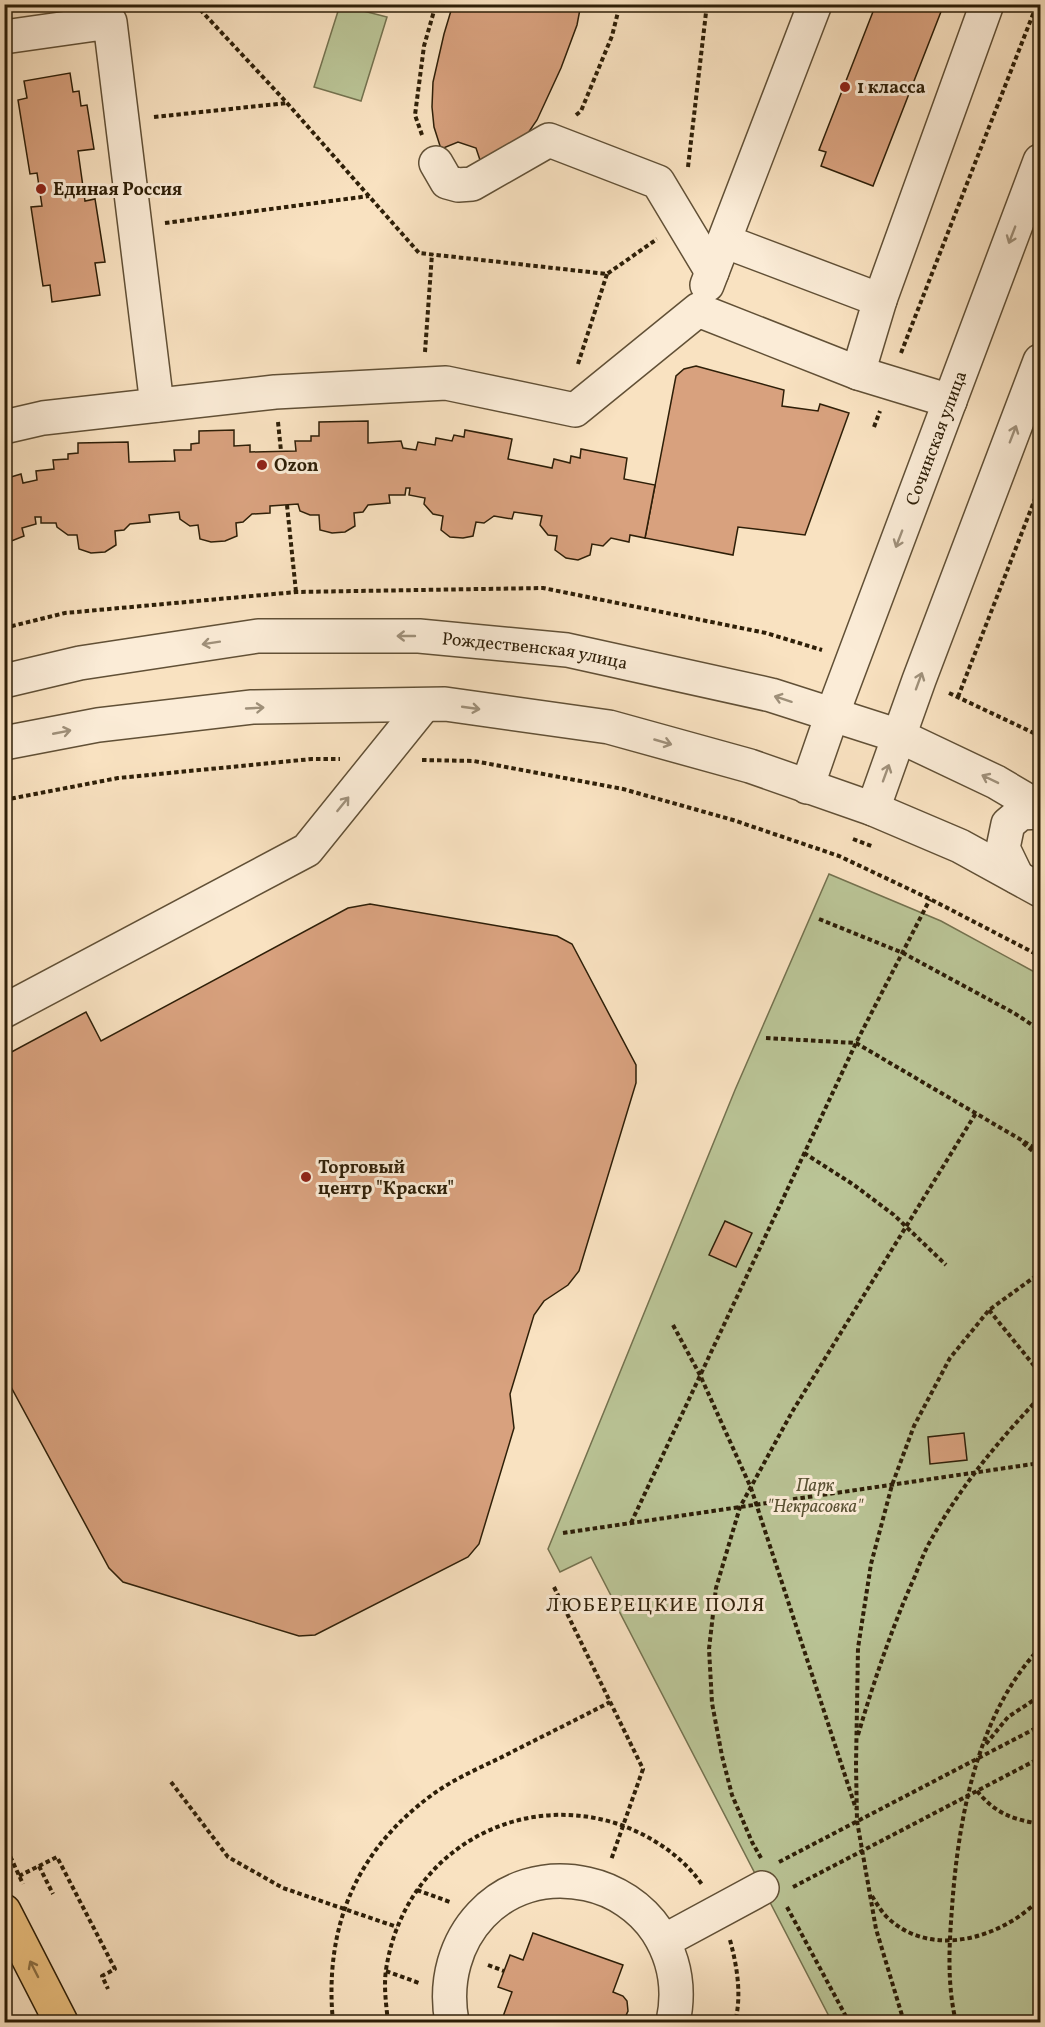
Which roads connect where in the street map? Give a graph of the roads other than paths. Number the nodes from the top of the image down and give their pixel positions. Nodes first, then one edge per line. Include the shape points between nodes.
1 (815, 4) edge
2 (987, 4) edge
3 (4, 37) edge
4 (1041, 160) edge
5 (436, 163) road end
6 (724, 241) junction
7 (712, 272) junction
8 (880, 300) junction
9 (698, 310) junction
10 (1041, 361) edge
11 (858, 373) junction
12 (950, 401) junction
13 (157, 405) junction
14 (4, 427) edge
15 (4, 681) edge
16 (424, 705) junction
17 (832, 715) junction
18 (899, 736) junction
19 (4, 743) edge
20 (807, 787) junction
21 (873, 809) junction
22 (1041, 810) edge
23 (1029, 883) edge
24 (19, 990) edge
25 (4, 1011) edge
26 (776, 1887) road end
27 (4, 1911) edge
28 (664, 1941) junction
29 (60, 2022) edge
30 (452, 2022) edge
31 (673, 2022) edge

1 - 6 street
2 - 8 street
3 - 13 street via 110,22
4 -> 12 street, Сочинская улица
5 - 7 street via 447,182 472,184 549,140 658,182
6 - 7 street
6 - 8 street
7 - 9 street
8 - 11 street
9 - 11 street
9 - 13 street via 575,410 446,384 275,392
18 -> 10 street
11 - 12 street
12 -> 17 street, Сочинская улица
13 - 14 street via 43,418
17 -> 15 street, Рождественская улица via 771,695 567,650 419,636 258,636 80,663
19 -> 16 street via 98,725 252,707
16 -> 20 street via 445,704 609,727 750,766
24 -> 16 street via 306,850
17 - 18 street, Рождественская улица
17 - 20 street, Сочинская улица
21 -> 18 street
22 -> 18 street, Рождественская улица via 996,782
20 - 21 street
21 - 23 street via 960,846
22 - 23 street via 1021,813 1008,824 1003,848
24 - 25 street
26 - 28 street
29 -> 27 main road
28 - 30 street via 635,1907 601,1887 552,1881 509,1893 490,1906 462,1940 448,1983
28 - 31 street via 676,1984

